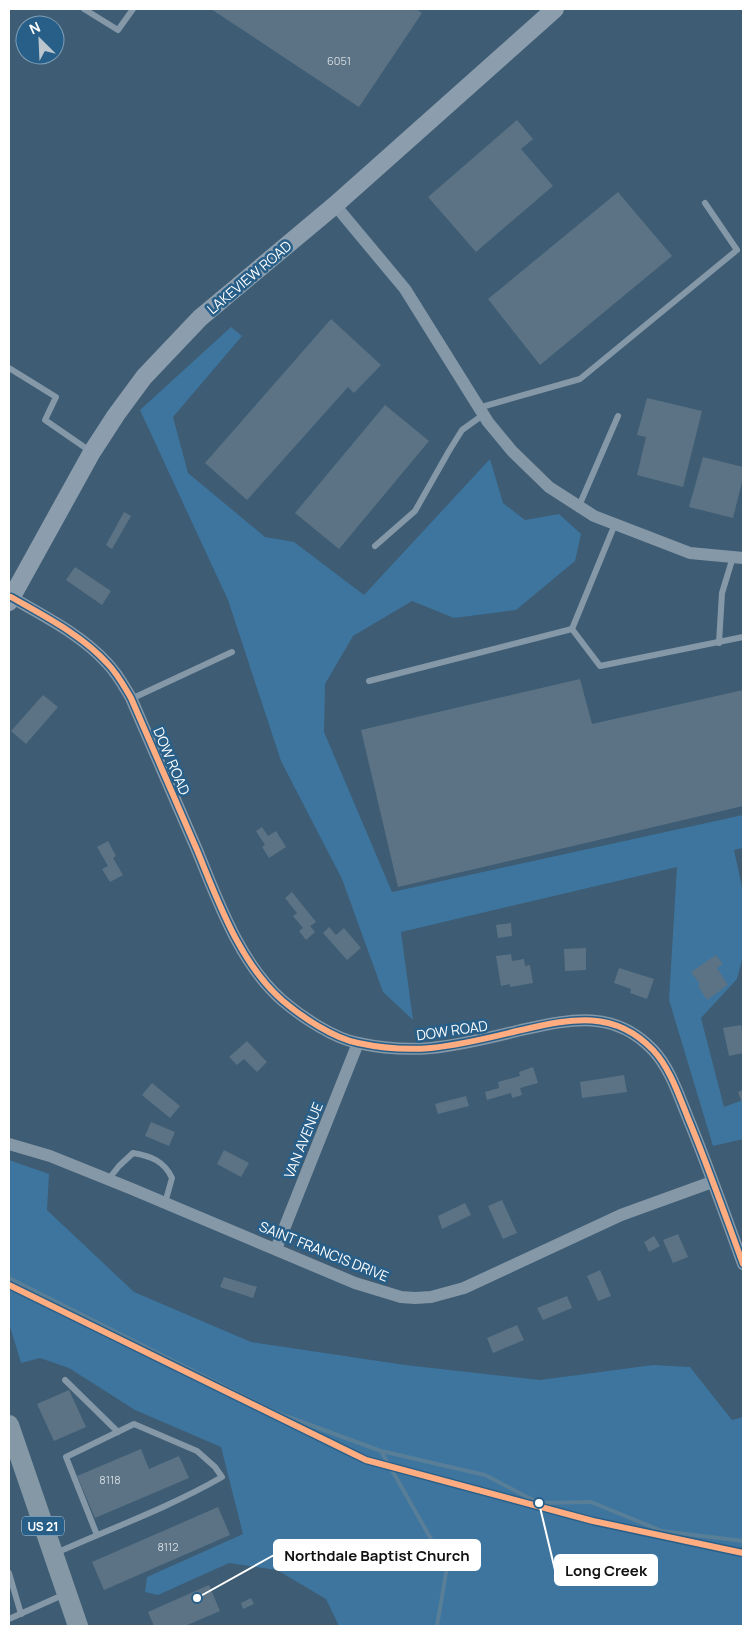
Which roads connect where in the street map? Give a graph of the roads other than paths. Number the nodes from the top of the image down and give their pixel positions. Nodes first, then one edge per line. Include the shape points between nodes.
1 (84, 9) edge
2 (133, 9) edge
3 (555, 9) edge
4 (705, 203) dead end
5 (335, 205) junction
6 (9, 368) edge
7 (481, 412) junction
8 (618, 416) dead end
9 (92, 452) junction
10 (579, 506) junction
11 (615, 524) junction
12 (375, 546) dead end
13 (738, 557) edge
14 (10, 600) edge
15 (572, 629) junction
16 (743, 637) edge
17 (719, 643) junction
18 (232, 652) dead end
19 (369, 681) dead end
20 (131, 699) junction
21 (358, 1044) junction
22 (9, 1144) edge
23 (108, 1180) junction
24 (712, 1182) junction
25 (165, 1203) junction
26 (276, 1248) junction
27 (743, 1264) edge
28 (65, 1380) dead end
29 (9, 1425) edge
30 (118, 1432) junction
31 (13, 1452) edge
32 (97, 1535) junction
33 (53, 1554) junction
34 (9, 1573) edge
35 (66, 1593) junction
36 (21, 1614) junction
37 (9, 1619) edge
38 (78, 1626) edge

1 - 2 lane via 118,30
3 - 5 main road, LAKEVIEW ROAD
4 - 7 lane via 737,250 580,379
5 - 7 street via 405,289
5 - 9 main road, LAKEVIEW ROAD via 200,318 144,378
6 - 9 lane via 56,398 45,420
7 - 10 street via 512,451 549,487
7 - 12 lane via 462,430 415,511
8 - 10 lane
9 - 14 main road, LAKEVIEW ROAD
10 - 11 street
11 - 13 street via 690,553
11 - 15 lane
13 - 17 lane via 722,593
14 - 20 street, DOW ROAD via 54,623 98,653 109,664
15 - 17 lane via 600,666
15 - 19 lane
16 - 17 lane
18 - 20 lane
20 - 21 street, DOW ROAD via 225,916 255,970 271,990 302,1015
21 - 24 street, DOW ROAD via 431,1048 572,1020 616,1024 654,1050 664,1065
21 - 26 street, VAN AVENUE
22 - 23 street, SAINT FRANCIS DRIVE via 50,1156
23 - 25 street, SAINT FRANCIS DRIVE
23 - 25 lane via 133,1153 159,1161 172,1178
24 - 26 street, SAINT FRANCIS DRIVE via 621,1215 464,1288 431,1297 415,1298 355,1283
24 - 27 street, DOW ROAD
25 - 26 street, SAINT FRANCIS DRIVE
28 - 30 lane
29 - 31 main road, US 21
30 - 32 lane via 66,1457
30 - 32 lane via 134,1424 197,1451 222,1477
31 - 33 main road, US 21
32 - 33 lane
33 - 35 main road, US 21
34 - 36 lane
35 - 36 lane
35 - 38 main road, US 21
36 - 37 lane

